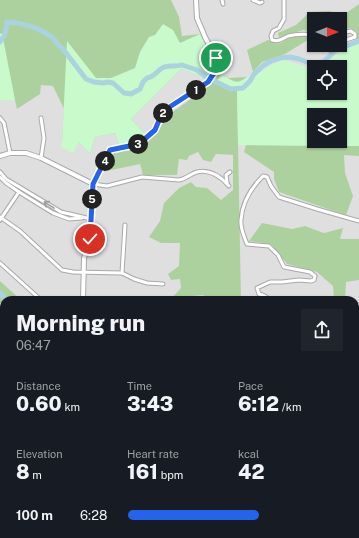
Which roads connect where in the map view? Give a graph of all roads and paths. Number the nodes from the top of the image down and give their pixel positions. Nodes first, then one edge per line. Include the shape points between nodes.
1 (196, 0) edge
2 (222, 0) edge
3 (253, 0) edge
4 (284, 0) edge
5 (262, 2) dead end
6 (223, 4) dead end
7 (347, 32) edge
8 (307, 34) edge
9 (347, 40) edge
10 (0, 118) edge
11 (41, 118) dead end
12 (10, 153) junction
13 (0, 156) edge
14 (41, 158) junction
15 (0, 172) edge
16 (219, 176) junction
17 (0, 177) edge
18 (93, 184) junction
19 (19, 192) junction
20 (0, 218) edge
21 (86, 218) junction
22 (91, 219) junction
23 (359, 221) edge
24 (125, 225) dead end
25 (0, 263) edge
26 (83, 272) junction
27 (122, 273) junction
28 (163, 284) dead end
29 (37, 296) edge
30 (83, 296) edge
31 (264, 296) edge

1 - 18 street via 197,18 216,58 214,73 204,86 168,108 155,130 139,144 110,150
2 - 6 street
3 - 5 street
4 - 8 street via 284,19 279,28 272,31 272,40
7 - 9 street via 355,34 355,37
10 - 12 street via 4,123
11 - 14 street via 44,138
12 - 13 street
12 - 14 street via 26,153
14 - 18 street
21 -> 15 street via 61,212 6,179
16 - 16 street via 225,181 229,186 226,176 230,172
16 - 18 street via 197,172 179,180 142,177 107,186
17 - 19 street
18 - 22 street
19 - 20 street
19 - 21 street via 53,213 69,219
20 - 26 street via 20,231 62,270
21 - 22 street
22 - 26 street
23 - 31 street via 279,197 264,176 256,183 243,208 241,221 247,244 269,246 284,266 310,272 315,276 311,281 270,282 257,288 259,294
24 - 27 street
25 - 29 street
26 - 27 street
26 - 30 street
27 - 28 street via 147,283

